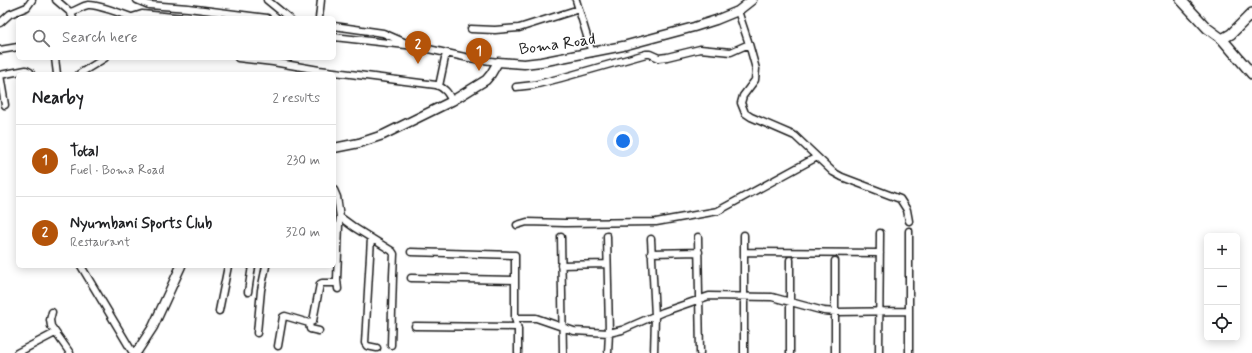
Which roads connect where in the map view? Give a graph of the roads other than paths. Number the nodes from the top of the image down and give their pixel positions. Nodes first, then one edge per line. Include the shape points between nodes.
1 (32, 0) edge
2 (56, 0) edge
3 (137, 0) edge
4 (189, 0) edge
5 (267, 0) edge
6 (322, 0) edge
7 (576, 0) edge
8 (752, 0) edge
9 (1181, 0) edge
10 (149, 5) junction
11 (188, 8) junction
12 (579, 9) junction
13 (738, 11) junction
14 (70, 12) junction
15 (1252, 13) edge
16 (149, 14) junction
17 (72, 16) edge
18 (124, 16) edge
19 (136, 16) edge
20 (166, 16) edge
21 (251, 16) edge
22 (287, 16) edge
23 (319, 16) edge
24 (0, 23) edge
25 (336, 26) edge
26 (471, 28) dead end
27 (336, 37) edge
28 (1222, 39) junction
29 (749, 44) junction
30 (415, 46) junction
31 (16, 47) edge
32 (0, 50) edge
33 (446, 53) junction
34 (592, 53) junction
35 (55, 60) edge
36 (101, 60) edge
37 (269, 60) edge
38 (498, 62) junction
39 (30, 72) edge
40 (57, 72) edge
41 (82, 72) edge
42 (334, 72) edge
43 (336, 72) edge
44 (0, 74) edge
45 (1252, 74) edge
46 (439, 86) junction
47 (516, 87) dead end
48 (452, 101) junction
49 (5, 105) dead end
50 (336, 148) edge
51 (817, 157) junction
52 (336, 194) edge
53 (340, 217) junction
54 (909, 221) dead end
55 (517, 225) dead end
56 (909, 231) dead end
57 (880, 233) dead end
58 (744, 234) dead end
59 (607, 236) dead end
60 (561, 237) dead end
61 (698, 237) dead end
62 (372, 238) junction
63 (651, 239) dead end
64 (411, 252) dead end
65 (698, 252) junction
66 (744, 252) junction
67 (651, 253) junction
68 (880, 253) junction
69 (790, 260) dead end
70 (835, 261) dead end
71 (608, 264) junction
72 (561, 265) junction
73 (82, 268) edge
74 (180, 268) edge
75 (228, 268) edge
76 (252, 268) edge
77 (266, 268) edge
78 (411, 278) dead end
79 (515, 280) junction
80 (248, 292) dead end
81 (745, 298) junction
82 (700, 299) junction
83 (790, 302) junction
84 (220, 311) dead end
85 (52, 312) dead end
86 (836, 312) junction
87 (880, 312) junction
88 (909, 312) junction
89 (655, 316) junction
90 (515, 318) junction
91 (309, 323) junction
92 (414, 326) dead end
93 (517, 327) junction
94 (563, 328) junction
95 (319, 331) dead end
96 (55, 333) junction
97 (257, 333) dead end
98 (609, 333) junction
99 (391, 345) dead end
100 (278, 346) dead end
101 (377, 348) dead end
102 (17, 353) edge
103 (70, 353) edge
104 (133, 353) edge
105 (136, 353) edge
106 (518, 353) edge
107 (564, 353) edge
108 (608, 353) edge
109 (654, 353) edge
110 (700, 353) edge
111 (744, 353) edge
112 (790, 353) edge
113 (835, 353) edge
114 (879, 353) edge
115 (909, 353) edge

1 - 24 street via 27,7 10,14
2 - 14 street
3 - 10 street
4 - 11 street
5 - 22 street
6 - 23 street
7 - 12 street
8 - 13 main road, Boma Road
9 - 28 highway via 1207,28
10 - 11 street
10 - 16 street
11 - 21 street
12 - 26 street via 519,28
12 - 34 street
13 - 29 street
13 - 34 main road, Boma Road via 694,27
14 - 17 street
14 - 18 street via 93,5
15 - 28 highway via 1231,34
16 - 19 street
16 - 20 street
25 - 30 street via 388,34
27 - 30 street
28 - 45 highway
29 - 47 street via 732,52 700,49 659,58 646,54 561,78
29 - 51 street via 756,75 743,96 741,103 745,113 795,136
30 - 33 street
31 - 32 street
33 - 38 street
33 - 46 street
34 - 38 main road, Boma Road via 524,64
35 - 40 street
36 - 41 street
37 - 42 street
38 - 48 main road, Boma Road via 486,80
39 - 44 street via 26,70
43 - 46 street
44 - 49 street
46 - 48 street via 447,92
48 - 50 main road, Boma Road via 383,135
51 - 54 street via 842,177 900,200 907,210
51 - 55 street via 718,211 656,222 527,222
52 - 53 street
53 - 62 street
53 - 91 street via 337,286 320,284 313,320
56 - 88 street
57 - 68 street
58 - 66 street
59 - 71 street
60 - 72 street
61 - 65 street
62 - 99 street via 394,254
62 - 101 street via 365,343
63 - 67 street
64 - 79 street via 515,255
65 - 67 street
65 - 82 street
66 - 68 street
66 - 81 street
67 - 89 street
68 - 87 street
69 - 83 street
70 - 86 street
71 - 72 street
71 - 98 street
72 - 94 street
73 - 104 street
74 - 105 main road via 153,327
75 - 84 street
76 - 80 street
77 - 97 street
78 - 79 street
79 - 90 street
81 - 82 street via 709,296
81 - 83 street via 772,297
81 - 111 street
82 - 89 street
82 - 110 street
83 - 86 street
83 - 112 street
85 - 96 street via 50,323
86 - 87 street
86 - 113 street
87 - 88 street
87 - 114 street
88 - 115 street
89 - 98 street
89 - 109 street
90 - 93 street
90 - 94 street via 536,318
91 - 95 street via 310,329
91 - 100 street via 283,317
92 - 93 street
93 - 106 street
94 - 98 street
94 - 107 street
96 - 102 street
96 - 103 street
98 - 108 street

